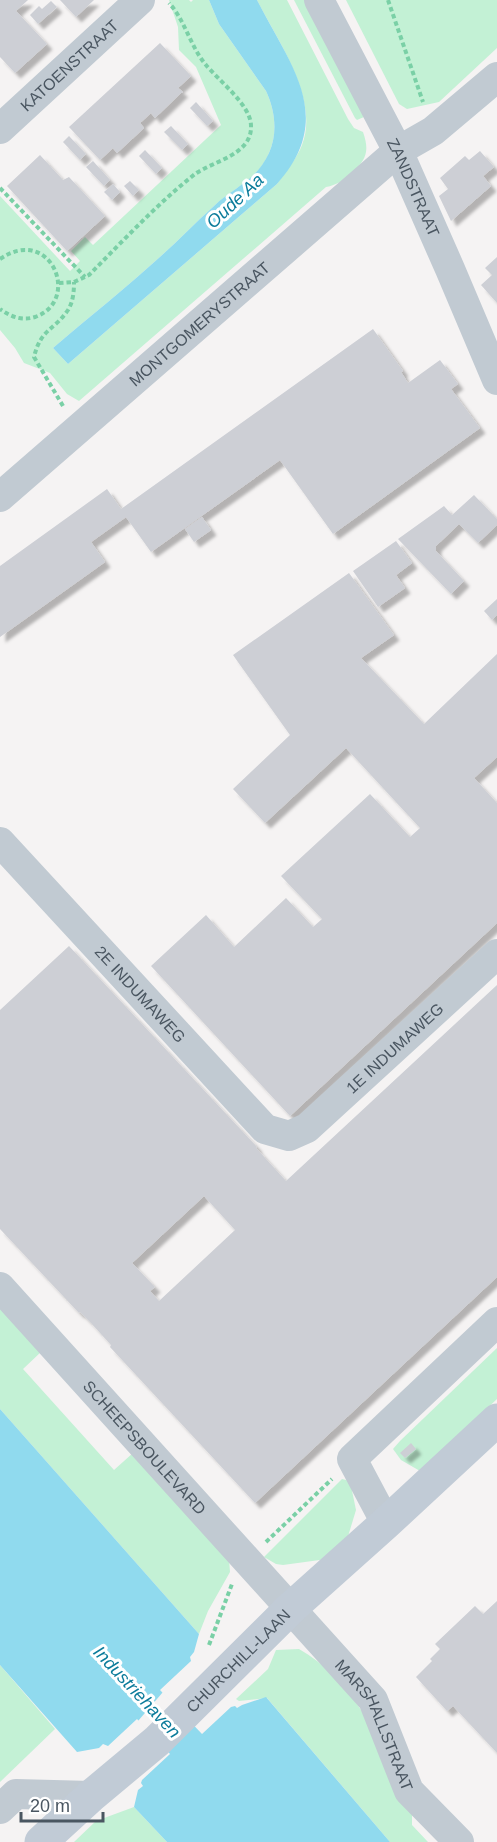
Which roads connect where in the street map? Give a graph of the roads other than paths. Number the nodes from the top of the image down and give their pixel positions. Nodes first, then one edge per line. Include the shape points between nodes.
1 (140, 0) edge
2 (319, 0) edge
3 (497, 77) edge
4 (0, 129) edge
5 (398, 151) junction
6 (497, 380) edge
7 (0, 497) edge
8 (0, 842) edge
9 (497, 954) edge
10 (288, 1136) joint
11 (0, 1287) edge
12 (497, 1322) edge
13 (497, 1420) edge
14 (386, 1523) junction
15 (291, 1608) junction
16 (91, 1796) junction
17 (0, 1809) edge
18 (41, 1842) edge
19 (459, 1842) edge

1 - 4 street, KATOENSTRAAT
2 - 5 street, ZANDSTRAAT
3 - 5 street, MONTGOMERYSTRAAT via 433,131
5 - 6 street, ZANDSTRAAT
5 - 7 street, MONTGOMERYSTRAAT
8 - 10 street, 2E INDUMAWEG via 265,1129
9 - 10 street, 1E INDUMAWEG via 307,1128
11 - 15 street, SCHEEPSBOULEVARD
12 - 14 street via 352,1459
13 - 14 street, CHURCHILL-LAAN
14 - 15 street, CHURCHILL-LAAN
15 - 16 street, CHURCHILL-LAAN via 157,1741
15 - 19 street, MARSHALLSTRAAT via 373,1700 410,1791
16 - 17 street via 16,1794
16 - 18 street, CHURCHILL-LAAN

